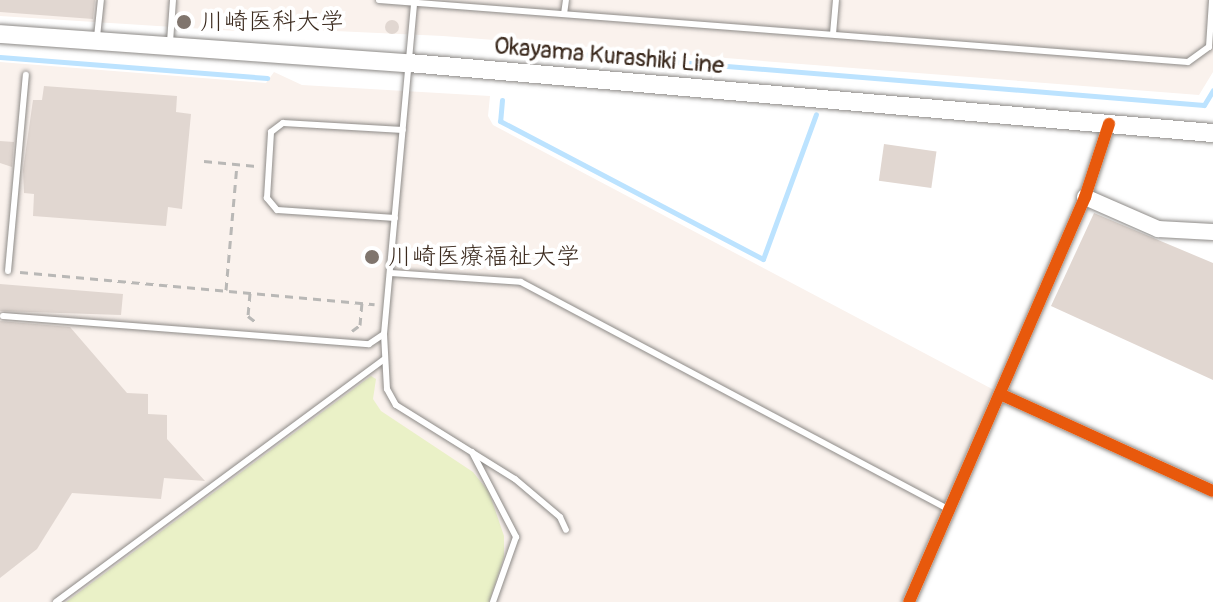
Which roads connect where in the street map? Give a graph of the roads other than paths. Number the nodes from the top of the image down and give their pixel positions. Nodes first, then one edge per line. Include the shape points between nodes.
1 (101, 0) edge
2 (173, 0) edge
3 (379, 0) edge
4 (512, 0) edge
5 (566, 0) edge
6 (836, 0) edge
7 (1212, 0) edge
8 (414, 4) junction
9 (511, 10) junction
10 (564, 14) junction
11 (0, 34) edge
12 (833, 34) junction
13 (97, 40) junction
14 (170, 46) junction
15 (409, 63) junction
16 (26, 75) dead end
17 (1109, 124) junction
18 (403, 130) junction
19 (1213, 133) edge
20 (1085, 197) junction
21 (395, 218) junction
22 (1213, 232) edge
23 (8, 271) road end
24 (390, 273) junction
25 (3, 316) dead end
26 (384, 334) junction
27 (384, 359) junction
28 (1000, 394) junction
29 (472, 452) junction
30 (1213, 491) edge
31 (949, 510) junction
32 (566, 530) dead end
33 (56, 602) edge
34 (493, 602) edge
35 (909, 602) edge

1 - 13 lane
2 - 14 lane
3 - 8 lane
4 - 9 lane
5 - 10 lane
6 - 12 lane
7 - 12 lane via 1209,47 1188,62
8 - 9 lane
8 - 15 lane
9 - 10 lane
10 - 12 lane
11 - 13 main road, Okayama Kurashiki Line
13 - 14 main road, Okayama Kurashiki Line
14 - 15 main road, Okayama Kurashiki Line
15 - 17 main road, Okayama Kurashiki Line
15 - 18 lane
16 - 23 lane
17 - 19 main road, Okayama Kurashiki Line
17 - 20 street
18 - 21 lane
18 - 21 lane via 283,123 271,132 267,198 277,210
20 - 22 street via 1158,229
20 - 28 street
21 - 24 lane
24 - 26 lane
24 - 31 lane via 521,282
25 - 26 lane via 369,344
26 - 27 lane
27 - 29 lane via 387,389 396,405
27 - 33 lane
28 - 30 street
28 - 31 street
29 - 32 lane via 515,479 560,517
29 - 34 lane via 516,537
31 - 35 street

